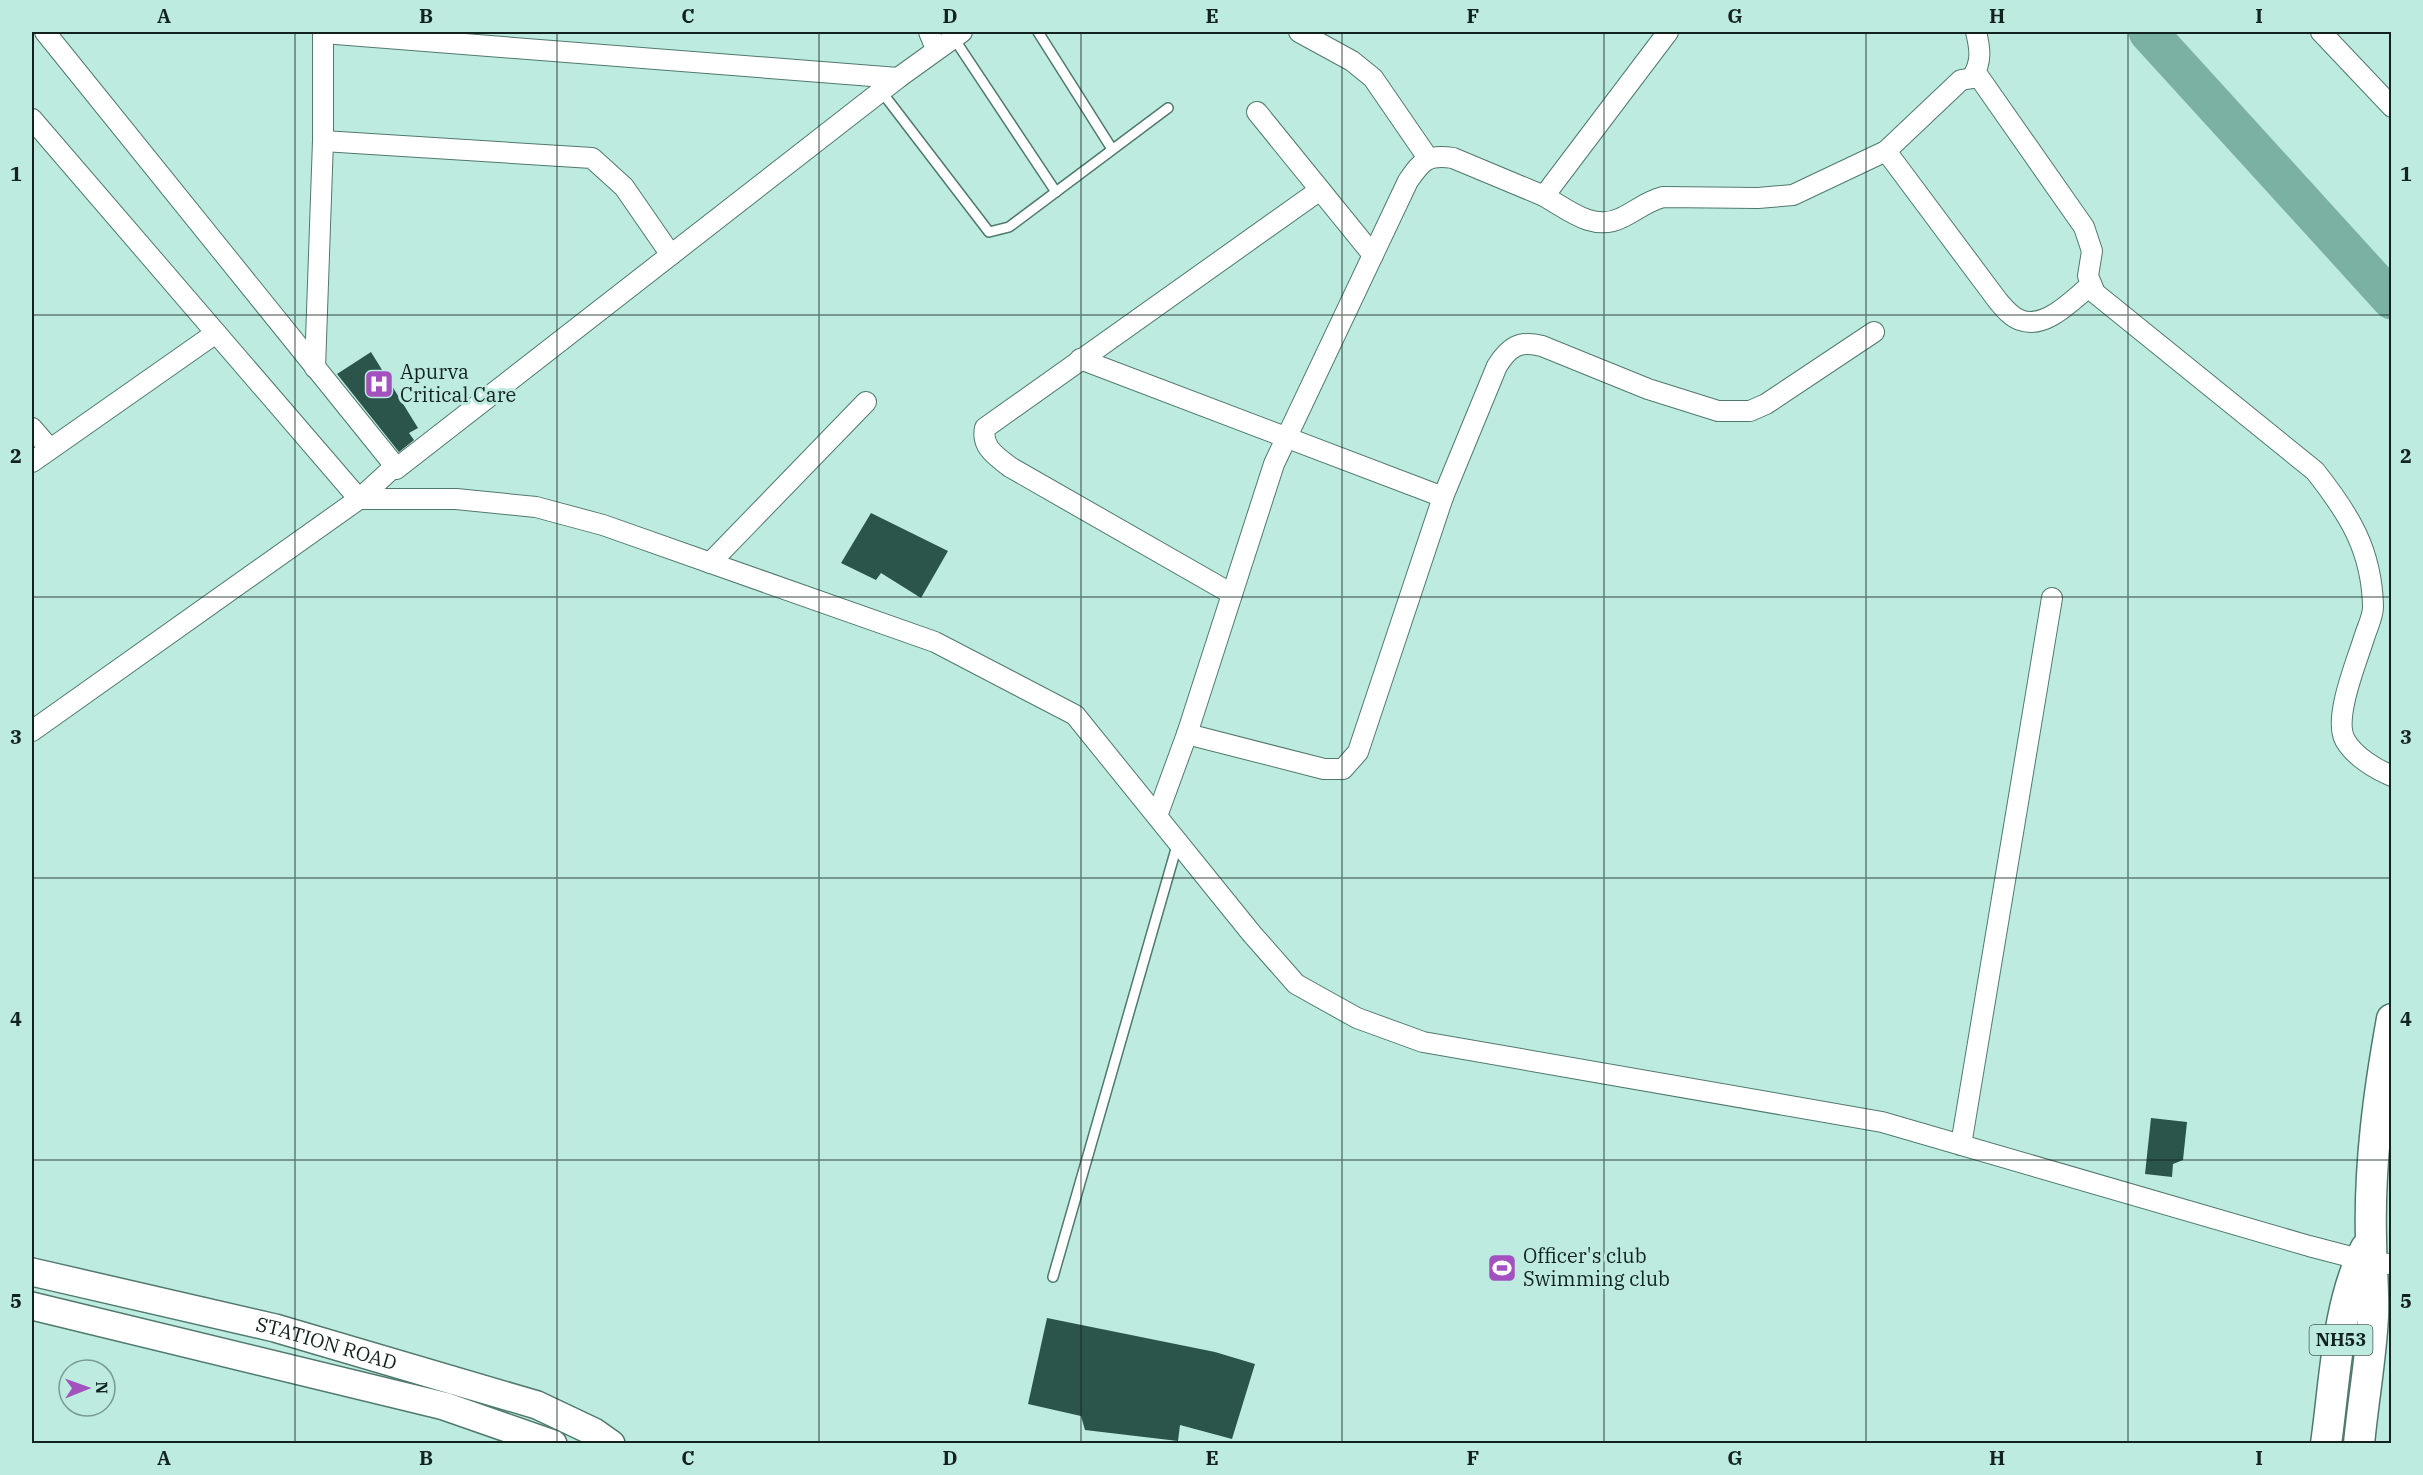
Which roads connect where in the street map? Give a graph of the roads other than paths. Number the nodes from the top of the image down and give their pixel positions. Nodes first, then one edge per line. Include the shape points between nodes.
1 (45, 32) edge
2 (323, 32) edge
3 (1038, 32) edge
4 (1299, 32) edge
5 (1668, 32) edge
6 (1976, 32) edge
7 (2321, 32) edge
8 (957, 34) edge
9 (933, 40) edge
10 (1973, 76) junction
11 (898, 78) junction
12 (881, 91) junction
13 (2391, 107) edge
14 (1168, 108) dead end
15 (1257, 112) dead end
16 (32, 118) edge
17 (323, 141) junction
18 (1112, 149) junction
19 (1886, 151) junction
20 (1428, 158) junction
21 (1320, 190) junction
22 (1056, 192) junction
23 (1544, 196) junction
24 (671, 255) junction
25 (1373, 255) junction
26 (2091, 285) junction
27 (1874, 332) dead end
28 (216, 333) junction
29 (1080, 359) junction
30 (315, 368) junction
31 (866, 402) dead end
32 (32, 429) edge
33 (1286, 438) junction
34 (50, 449) junction
35 (32, 462) edge
36 (395, 466) junction
37 (1443, 497) junction
38 (359, 499) junction
39 (710, 563) junction
40 (1232, 594) junction
41 (2052, 598) dead end
42 (32, 731) edge
43 (1187, 734) junction
44 (2391, 776) edge
45 (1157, 816) junction
46 (1178, 842) junction
47 (2391, 1019) edge
48 (2389, 1050) edge
49 (1961, 1145) junction
50 (2382, 1152) edge
51 (2374, 1257) edge
52 (32, 1272) edge
53 (1053, 1277) dead end
54 (32, 1306) edge
55 (537, 1405) junction
56 (540, 1439) edge
57 (611, 1443) edge
58 (2326, 1443) edge
59 (2359, 1443) edge

1 - 30 street
2 - 11 street
2 - 17 street
3 - 18 lane
4 - 20 street via 1352,61 1373,78
5 - 23 street
6 - 10 street via 1980,53
7 - 13 street
8 - 9 street
8 - 22 lane
9 - 11 street
10 - 19 street via 1961,80
10 - 26 street via 1983,80 2084,227 2092,251 2088,276
11 - 12 street
12 - 22 lane via 989,232 1009,227
12 - 24 street
14 - 18 lane
15 - 21 street
16 - 28 street
17 - 24 street via 592,158 624,187
17 - 30 street
18 - 22 lane
19 - 23 street via 1793,195 1663,197 1611,222 1584,219
19 - 26 street via 2011,315 2026,321 2042,320
20 - 23 street via 1453,158
20 - 25 street via 1408,181
21 - 25 street
21 - 29 street
24 - 36 street via 396,469
25 - 33 street
26 - 44 street via 2095,293 2315,471 2342,504 2369,566 2373,610 2342,716 2344,739 2356,753
27 - 37 street via 1766,404 1737,412 1718,411 1648,389 1542,346 1516,344 1497,366
28 - 34 street
28 - 38 street
29 - 33 street
29 - 40 street via 985,428 983,436 988,448 1010,467
30 - 36 street
31 - 39 street
32 - 34 street
33 - 37 street
33 - 40 street
34 - 35 street
36 - 38 street
37 - 43 street via 1358,752 1351,763 1343,769 1324,769
38 - 39 street via 456,499 536,507 603,525
38 - 42 street
39 - 45 street via 935,642 1075,715
40 - 43 street
41 - 49 street
43 - 45 street
45 - 46 street
46 - 49 street via 1296,984 1357,1018 1423,1042 1882,1122
46 - 53 lane
47 - 48 main road
48 - 50 main road
49 - 51 street
50 - 51 main road
51 - 58 main road, NH53 via 2343,1320
51 - 59 main road, NH53 via 2373,1318
52 - 55 main road, STATION ROAD via 275,1328
54 - 56 main road, STATION ROAD via 444,1406
55 - 56 main road
55 - 57 main road, STATION ROAD

